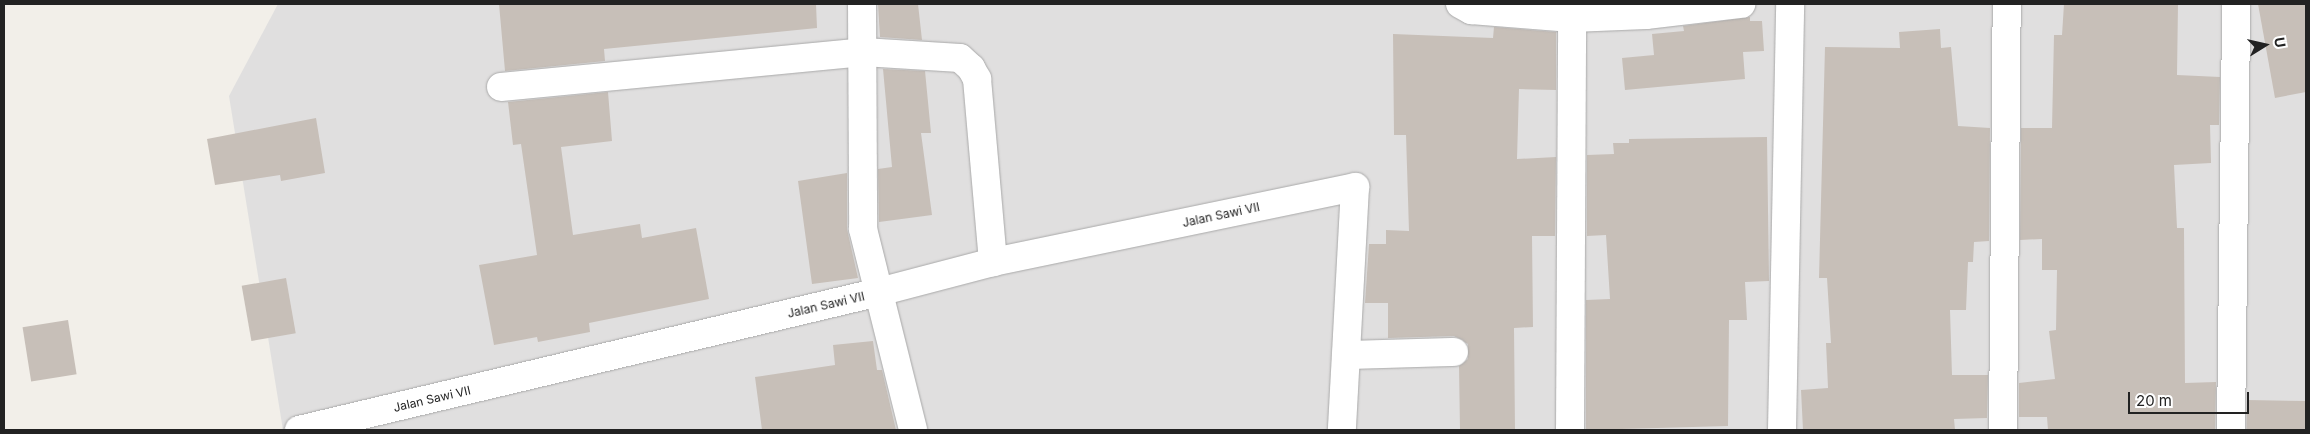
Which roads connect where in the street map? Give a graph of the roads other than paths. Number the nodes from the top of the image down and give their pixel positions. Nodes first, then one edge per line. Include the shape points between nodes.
1 (862, 4) edge
2 (1460, 4) edge
3 (1741, 4) edge
4 (1790, 4) edge
5 (2007, 4) edge
6 (2236, 4) edge
7 (1646, 9) edge
8 (1572, 18) junction
9 (863, 52) junction
10 (501, 87) dead end
11 (993, 262) junction
12 (879, 292) junction
13 (1454, 352) dead end
14 (1346, 355) junction
15 (299, 430) edge
16 (913, 430) edge
17 (1342, 430) edge
18 (1570, 430) edge
19 (1782, 430) edge
20 (2003, 430) edge
21 (2231, 430) edge

1 - 9 street
2 - 8 street via 1471,10
3 - 7 street
4 - 19 street
5 - 20 street
6 - 21 street
7 - 8 street
8 - 18 street
9 - 10 street
9 - 11 street via 960,58 971,68 977,79
9 - 12 street via 863,230
11 - 12 street, Jalan Sawi VII
11 - 14 street, Jalan Sawi VII via 1355,187
12 - 15 street, Jalan Sawi VII
12 - 16 street
13 - 14 street
14 - 17 street

